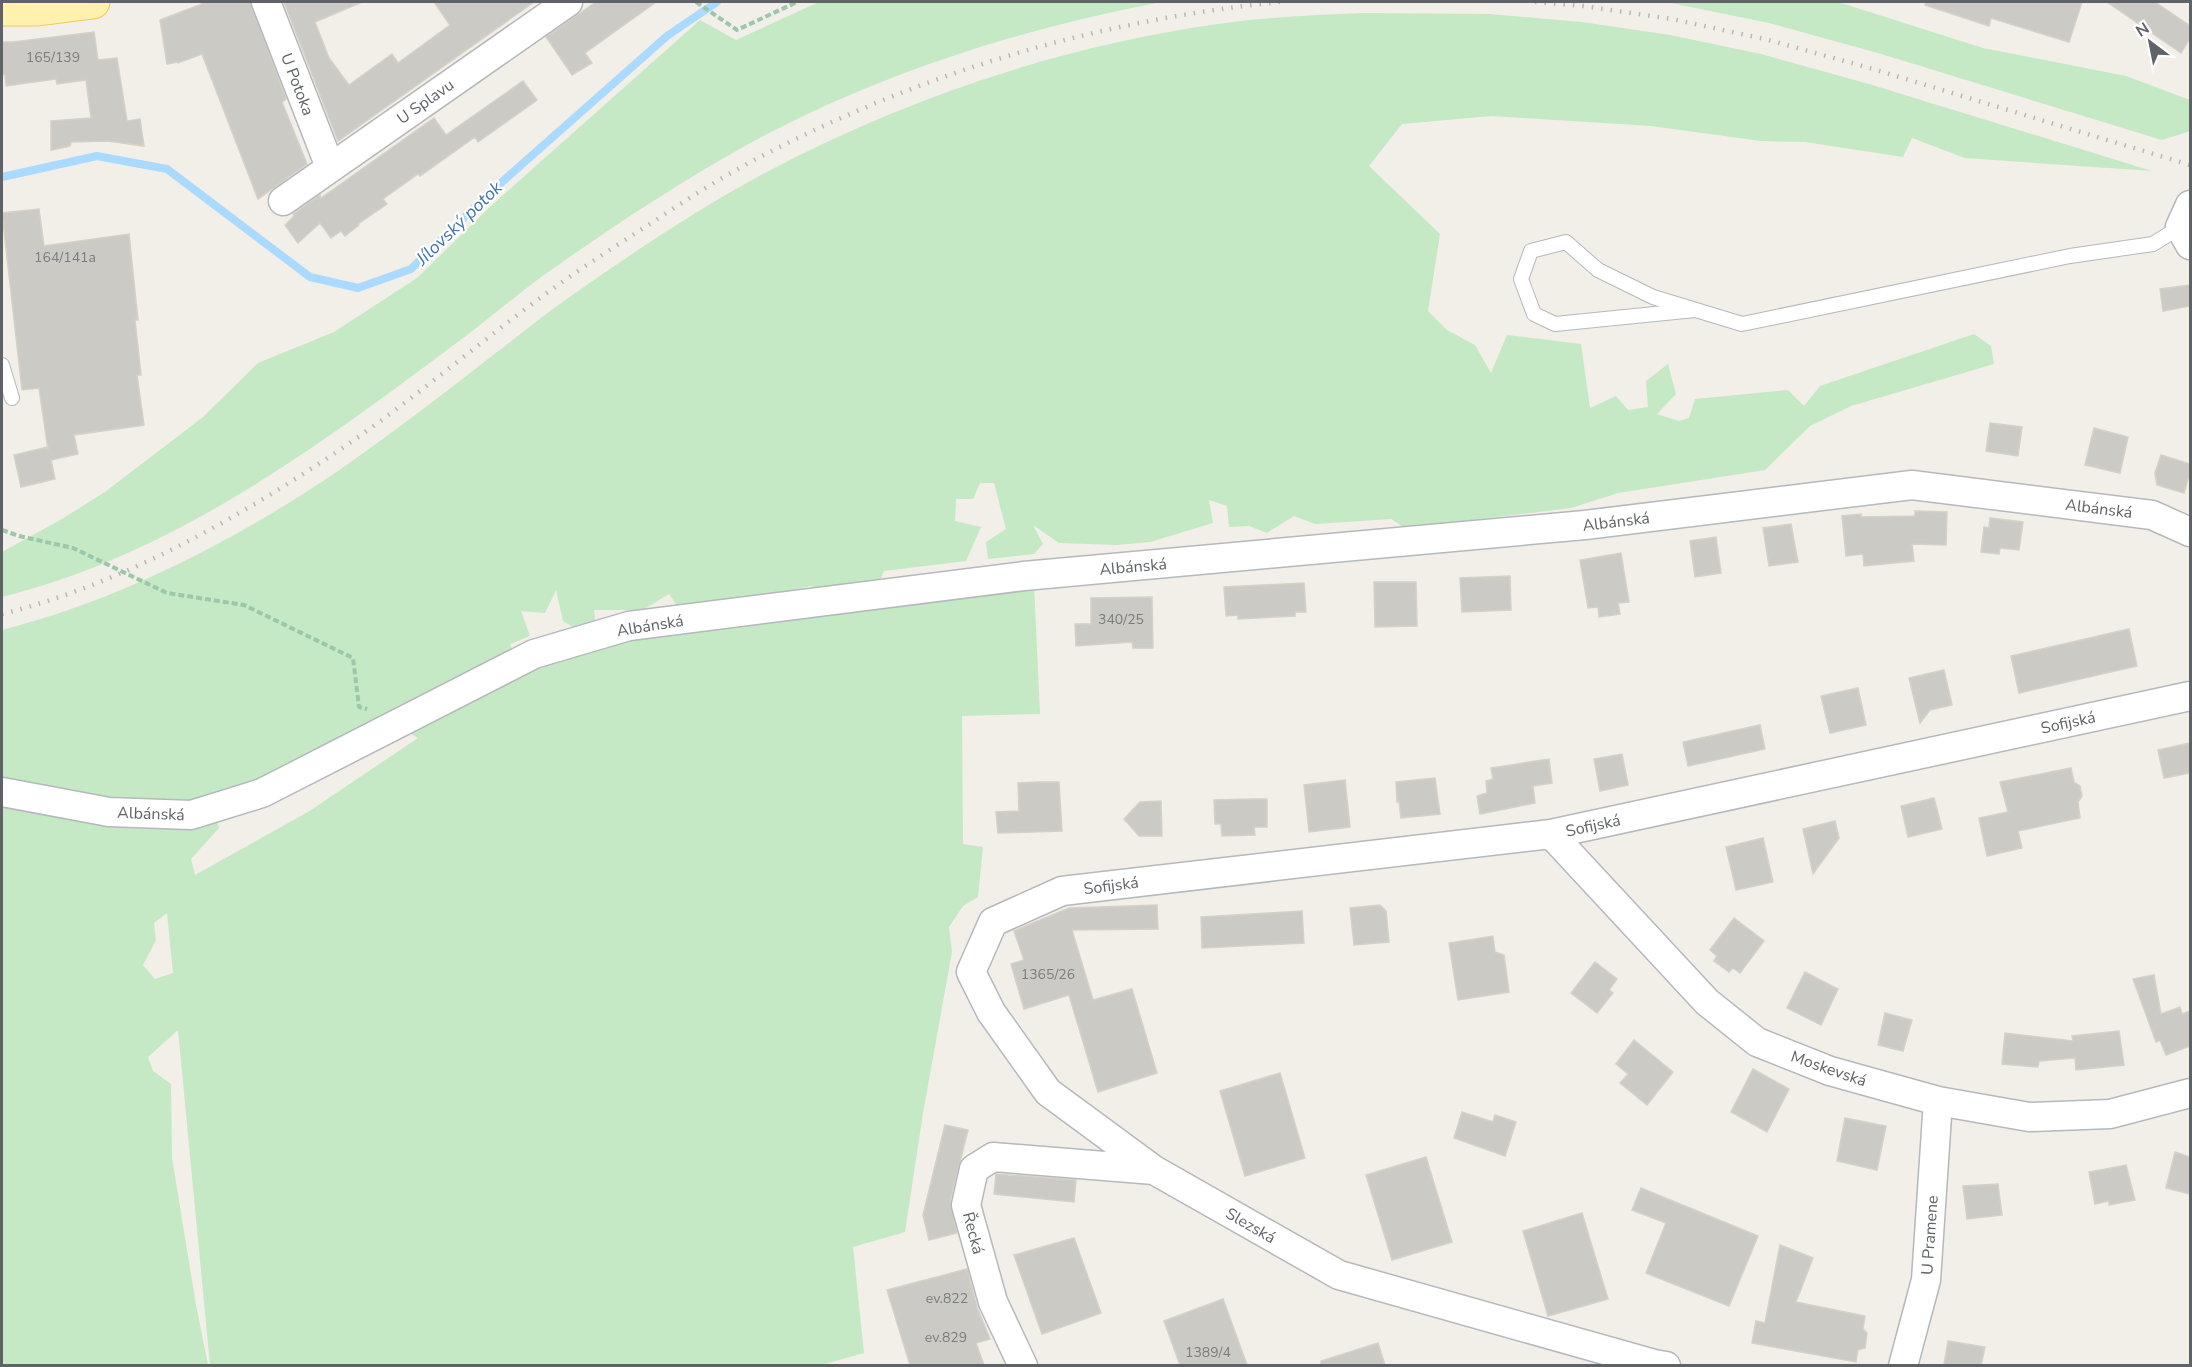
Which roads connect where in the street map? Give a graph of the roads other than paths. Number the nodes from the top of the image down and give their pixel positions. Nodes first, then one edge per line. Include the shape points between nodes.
1 (93, 2) edge
2 (266, 2) edge
3 (568, 2) edge
4 (2, 9) edge
5 (330, 167) junction
6 (283, 201) dead end
7 (2187, 226) edge
8 (1695, 310) junction
9 (2, 365) edge
10 (12, 398) dead end
11 (2190, 532) edge
12 (2190, 696) edge
13 (2, 792) edge
14 (1551, 834) junction
15 (993, 922) joint
16 (2190, 1093) edge
17 (1938, 1101) junction
18 (1155, 1170) junction
19 (1023, 1365) edge
20 (1657, 1365) edge
21 (1903, 1365) edge

1 - 4 main road
2 - 5 street, U Potoka
3 - 5 street, U Splavu
5 - 6 street, U Splavu
7 - 8 lane via 2153,244 2070,256 1742,324
8 - 8 lane via 1653,297 1598,270 1566,242 1530,251 1521,279 1534,314 1555,324
9 - 10 lane
11 - 13 street, Albánská via 2152,515 1912,485 1585,525 1024,576 629,626 534,654 262,793 192,815 109,812
12 - 14 street, Sofijská
14 - 15 street, Sofijská via 1062,891
14 - 17 street, Moskevská via 1707,1002 1757,1042 1830,1071
15 - 18 street, Slezská via 971,972 991,1012 1048,1092
16 - 17 street, Moskevská via 2110,1114 2029,1117
17 - 21 street, U Pramene via 1926,1280
18 - 19 street, Řecká via 993,1157 974,1168 966,1205 993,1302
18 - 20 street, Slezská via 1339,1275

